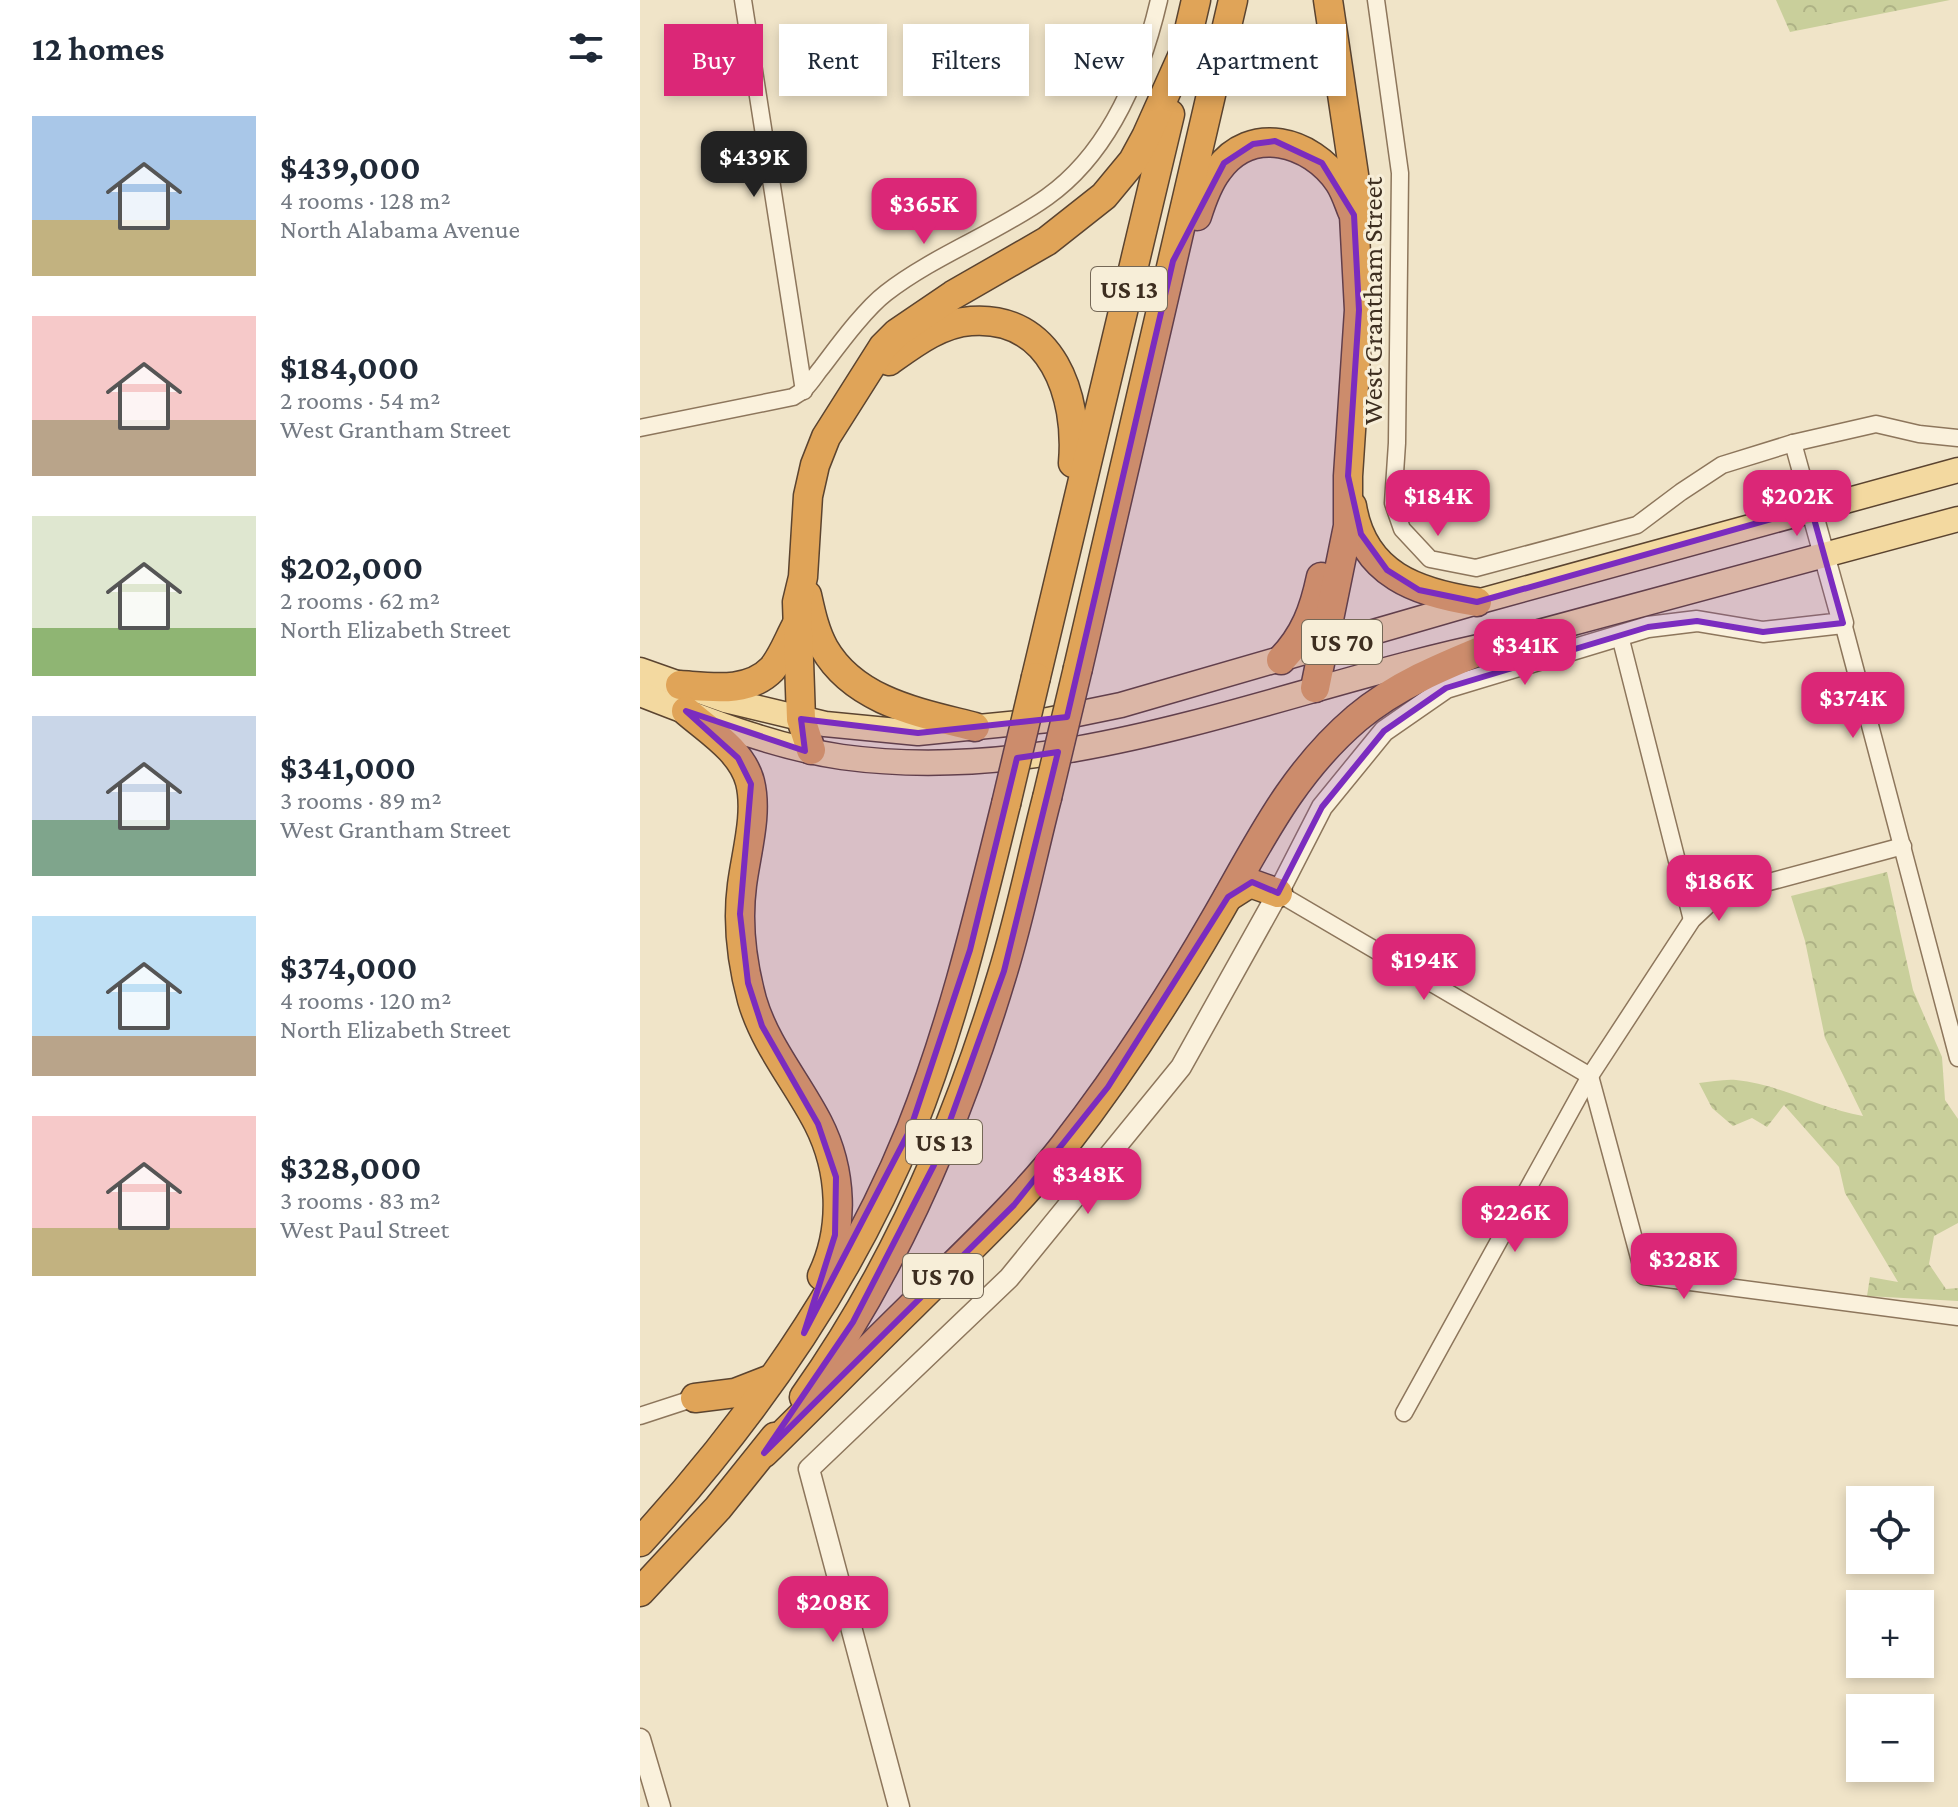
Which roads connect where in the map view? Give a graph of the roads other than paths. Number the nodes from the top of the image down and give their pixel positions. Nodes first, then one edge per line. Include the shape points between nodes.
1 (743, 0) edge
2 (1159, 0) edge
3 (1196, 0) edge
4 (1233, 0) edge
5 (1328, 0) edge
6 (1376, 0) edge
7 (1191, 24) edge
8 (1168, 88) edge
9 (1174, 96) edge
10 (1354, 215) junction
11 (1173, 261) junction
12 (865, 377) junction
13 (804, 391) junction
14 (640, 428) edge
15 (1958, 438) edge
16 (1793, 443) junction
17 (1958, 470) edge
18 (1348, 476) junction
19 (1811, 508) junction
20 (1958, 519) edge
21 (1072, 528) junction
22 (1825, 554) junction
23 (803, 577) junction
24 (1477, 602) junction
25 (797, 623) junction
26 (1843, 623) junction
27 (1620, 636) junction
28 (1502, 642) junction
29 (1325, 647) junction
30 (1281, 660) junction
31 (640, 670) edge
32 (1315, 688) junction
33 (640, 694) edge
34 (683, 698) junction
35 (801, 719) junction
36 (975, 727) junction
37 (811, 750) junction
38 (1903, 846) junction
39 (1278, 893) junction
40 (1228, 897) junction
41 (1692, 920) junction
42 (1958, 1058) edge
43 (1590, 1076) junction
44 (1958, 1317) edge
45 (804, 1333) junction
46 (774, 1377) junction
47 (695, 1398) junction
48 (1404, 1413) dead end
49 (640, 1416) edge
50 (722, 1447) junction
51 (764, 1453) junction
52 (640, 1542) edge
53 (640, 1592) edge
54 (640, 1739) edge
55 (660, 1807) edge
56 (899, 1807) edge

1 - 13 street
2 - 13 street via 1142,59 1091,156 1047,197 883,295
3 - 7 highway, US 13
4 - 11 highway, US 13
5 - 10 highway via 1356,188
6 - 16 street, West Grantham Street via 1400,173 1393,503 1402,529 1430,559 1476,568 1637,525 1722,465
8 - 12 highway via 1133,161 1104,196 1047,241 916,318 883,347
9 - 21 highway, US 13
10 - 11 highway via 1338,181 1310,154 1275,141 1253,144 1217,172
10 - 18 highway via 1359,310
11 - 51 highway, US 13, bridge via 1004,971 959,1104 889,1259
12 - 21 highway via 927,336 968,321 1003,324 1035,341 1060,373 1073,410
12 - 23 highway via 826,437 815,465 804,529
13 - 14 street
15 - 16 street, West Grantham Street via 1876,424
16 - 19 street
17 - 19 main road, US 70
18 - 24 highway via 1361,534 1387,570 1419,590
18 - 29 highway via 1348,526
18 - 30 highway via 1335,509 1312,614 1298,642
19 - 22 street
19 - 24 main road, US 70
20 - 22 main road
21 - 45 highway, US 13, bridge via 970,950 910,1130
22 - 26 street
22 - 28 main road
23 - 25 highway
23 - 36 highway via 816,631 852,680 895,705
24 - 29 main road, US 70
25 - 34 highway via 773,668 753,681
25 - 35 highway
26 - 27 street via 1763,632 1697,621
26 - 38 street
27 - 39 street via 1446,688 1384,731 1322,807
27 - 41 street
28 - 32 main road
28 - 40 highway via 1422,675 1340,733 1268,822
29 - 30 main road, US 70
29 - 32 highway
30 - 36 main road, US 70 via 1082,714
31 - 34 main road
32 - 37 main road via 1143,735 1029,757 916,763
33 - 34 main road
34 - 35 main road via 725,700
34 - 37 main road via 765,738
34 - 45 highway via 738,758 751,784 740,914 748,983 767,1037 818,1124 836,1177 835,1235
35 - 36 main road via 918,733
35 - 37 highway
38 - 41 street via 1732,892
38 - 42 street
39 - 40 highway via 1250,883
39 - 43 street
39 - 56 street via 1181,1067 1009,1278 809,1469
40 - 51 highway, US 70 via 1108,1087 1063,1148 1014,1205
41 - 43 street
43 - 44 street via 1644,1276
43 - 48 street
45 - 46 highway, US 13
46 - 47 highway via 735,1393
46 - 50 highway, US 13
47 - 49 street
47 - 50 highway via 717,1411
50 - 52 highway, US 13
51 - 53 highway, US 13
54 - 55 street

